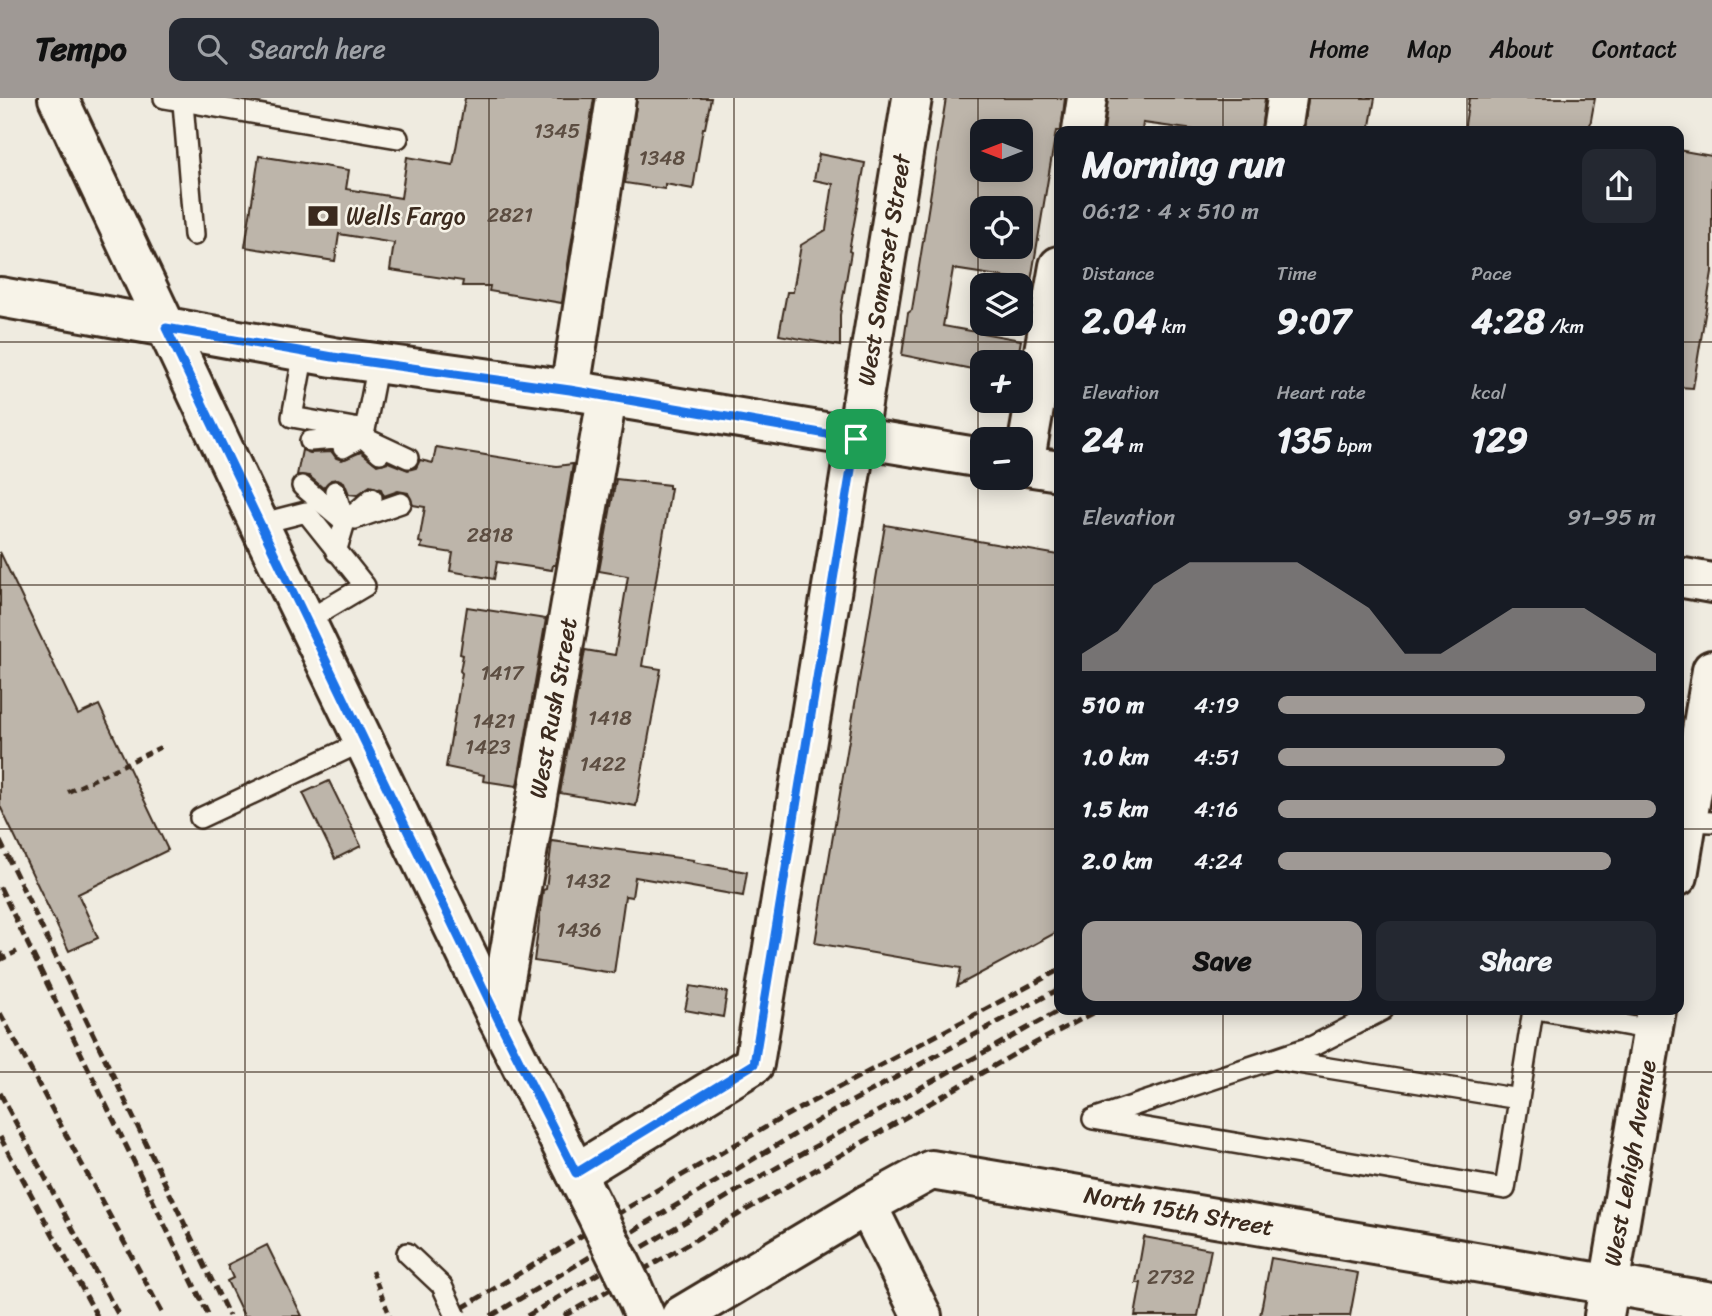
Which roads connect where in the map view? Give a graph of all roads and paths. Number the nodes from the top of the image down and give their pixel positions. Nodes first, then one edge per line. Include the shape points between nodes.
1 (164, 98) edge
2 (616, 98) edge
3 (912, 98) edge
4 (1087, 98) edge
5 (1287, 98) edge
6 (183, 103) junction
7 (70, 108) edge
8 (1083, 126) edge
9 (1283, 126) edge
10 (398, 138) dead end
11 (194, 235) dead end
12 (0, 298) edge
13 (1054, 305) edge
14 (166, 328) junction
15 (304, 352) junction
16 (378, 363) junction
17 (570, 390) junction
18 (607, 398) junction
19 (364, 434) junction
20 (856, 439) junction
21 (310, 441) dead end
22 (344, 447) dead end
23 (380, 453) dead end
24 (970, 456) edge
25 (408, 458) dead end
26 (1034, 467) edge
27 (302, 486) dead end
28 (335, 491) dead end
29 (372, 498) dead end
30 (401, 503) dead end
31 (345, 522) junction
32 (259, 524) junction
33 (336, 552) junction
34 (1684, 578) edge
35 (1712, 583) edge
36 (306, 621) junction
37 (1711, 686) edge
38 (364, 741) junction
39 (165, 745) dead end
40 (68, 793) dead end
41 (200, 818) dead end
42 (1700, 822) edge
43 (1684, 861) edge
44 (20, 950) dead end
45 (0, 952) edge
46 (2, 959) edge
47 (1373, 1015) edge
48 (1532, 1015) edge
49 (1598, 1015) edge
50 (498, 1019) junction
51 (1654, 1020) edge
52 (1275, 1059) junction
53 (1520, 1099) junction
54 (576, 1173) junction
55 (866, 1205) junction
56 (407, 1253) dead end
57 (372, 1271) dead end
58 (1606, 1300) edge
59 (1712, 1302) edge
60 (639, 1303) edge
61 (390, 1316) edge
62 (456, 1316) edge
63 (681, 1316) edge
64 (922, 1316) edge

1 - 6 lane
2 - 17 street
3 - 20 street, West Somerset Street
4 - 8 street
5 - 9 street
6 - 10 lane
6 - 11 lane
7 - 14 street
12 - 14 street
13 - 26 street
14 - 15 street
14 - 32 street
15 - 16 street
15 - 19 lane via 292,417
16 - 17 street
16 - 19 lane
17 - 18 street
18 - 20 street
18 - 50 street, West Rush Street
19 - 21 lane
19 - 22 lane
19 - 23 lane
19 - 25 lane
20 - 24 street
20 - 54 street, West Somerset Street via 754,1064
27 - 31 lane
28 - 31 lane
29 - 31 lane
30 - 31 lane
31 - 33 lane
32 - 33 lane via 306,512
32 - 36 street
33 - 36 lane via 365,586
34 - 35 street
36 - 38 street
37 - 42 street
38 - 41 lane
38 - 50 street
39 - 40 path
42 - 43 street
44 - 46 path
45 - 46 path
47 - 52 lane via 1313,1046
48 - 53 lane
49 - 51 lane
50 - 54 street
51 - 58 street, West Lehigh Avenue
52 - 53 lane
52 - 53 lane via 1093,1119 1505,1189
54 - 60 street, bridge
55 - 58 street, North 15th Street via 931,1170
55 - 63 street, North 15th Street
55 - 64 street
56 - 62 lane, bridge via 442,1286
57 - 61 path
58 - 59 street, North 15th Street

